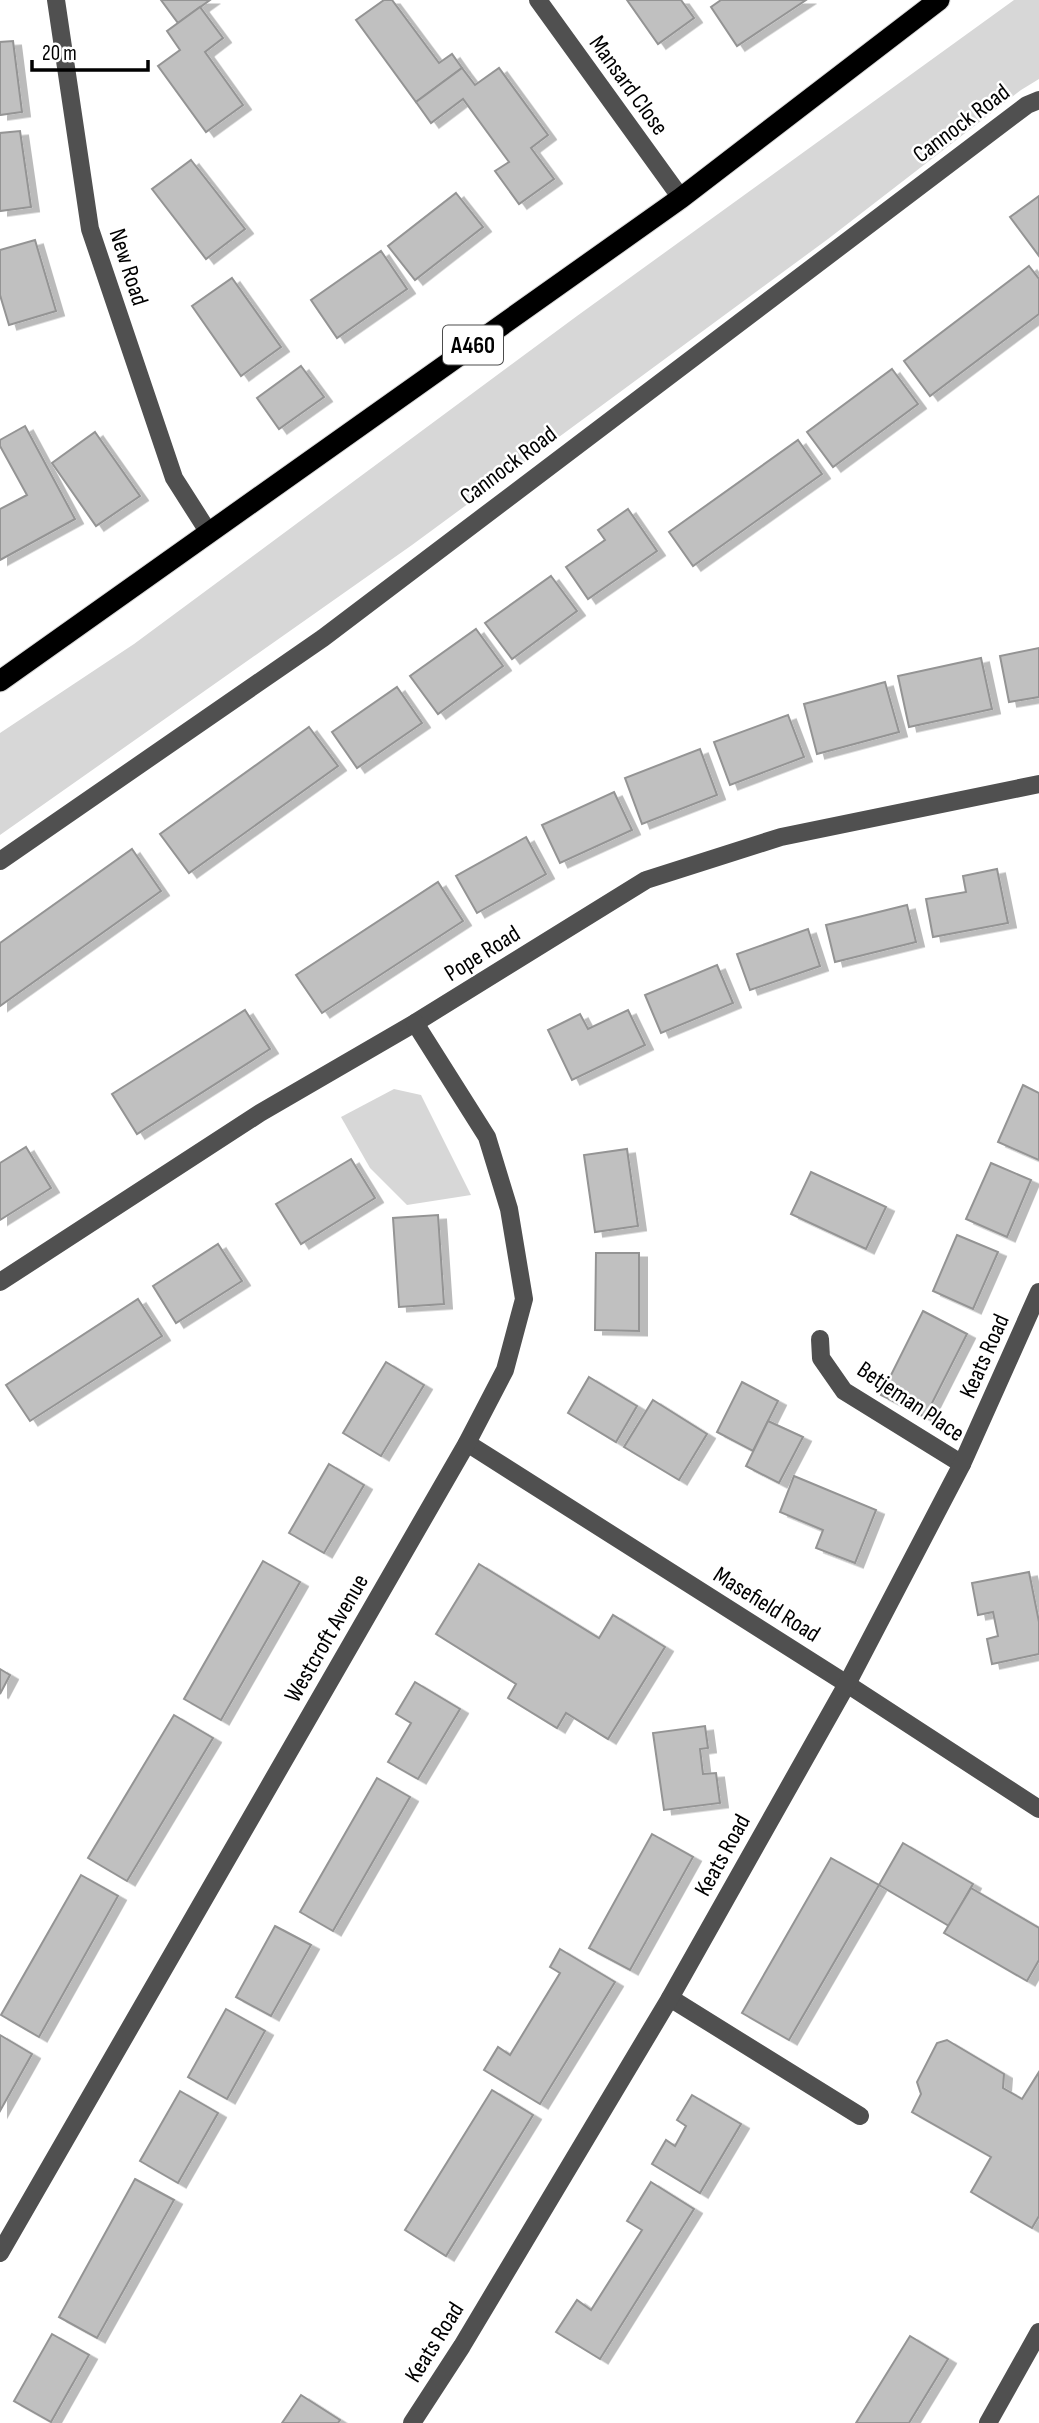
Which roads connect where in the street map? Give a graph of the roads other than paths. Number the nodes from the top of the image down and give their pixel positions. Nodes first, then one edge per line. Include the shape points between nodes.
1 (56, 0) edge
2 (538, 0) edge
3 (939, 0) edge
4 (1039, 100) edge
5 (681, 198) junction
6 (209, 533) junction
7 (0, 681) edge
8 (1039, 784) edge
9 (0, 861) edge
10 (415, 1023) junction
11 (0, 1282) edge
12 (1039, 1292) edge
13 (820, 1339) dead end
14 (467, 1443) junction
15 (962, 1464) junction
16 (847, 1684) junction
17 (1039, 1810) edge
18 (670, 1998) junction
19 (860, 2116) dead end
20 (0, 2253) edge
21 (1039, 2332) edge
22 (412, 2423) edge
23 (988, 2423) edge

1 - 6 street, New Road via 90,229 174,478
2 - 5 street, Mansard Close
3 - 5 highway, A460
4 - 9 street, Cannock Road via 323,638
5 - 6 highway, A460
6 - 7 highway, A460
8 - 10 street, Pope Road via 781,837 646,880
10 - 11 street, Pope Road via 260,1113
10 - 14 street, Westcroft Avenue via 486,1137 509,1209 524,1299 505,1370
12 - 15 street, Keats Road
13 - 15 street, Betjeman Place via 821,1358 844,1391
14 - 16 street, Masefield Road
14 - 20 street, Westcroft Avenue
15 - 16 street, Keats Road
16 - 17 street, Masefield Road
16 - 18 street, Keats Road
18 - 19 street
18 - 22 street, Keats Road
21 - 23 street

